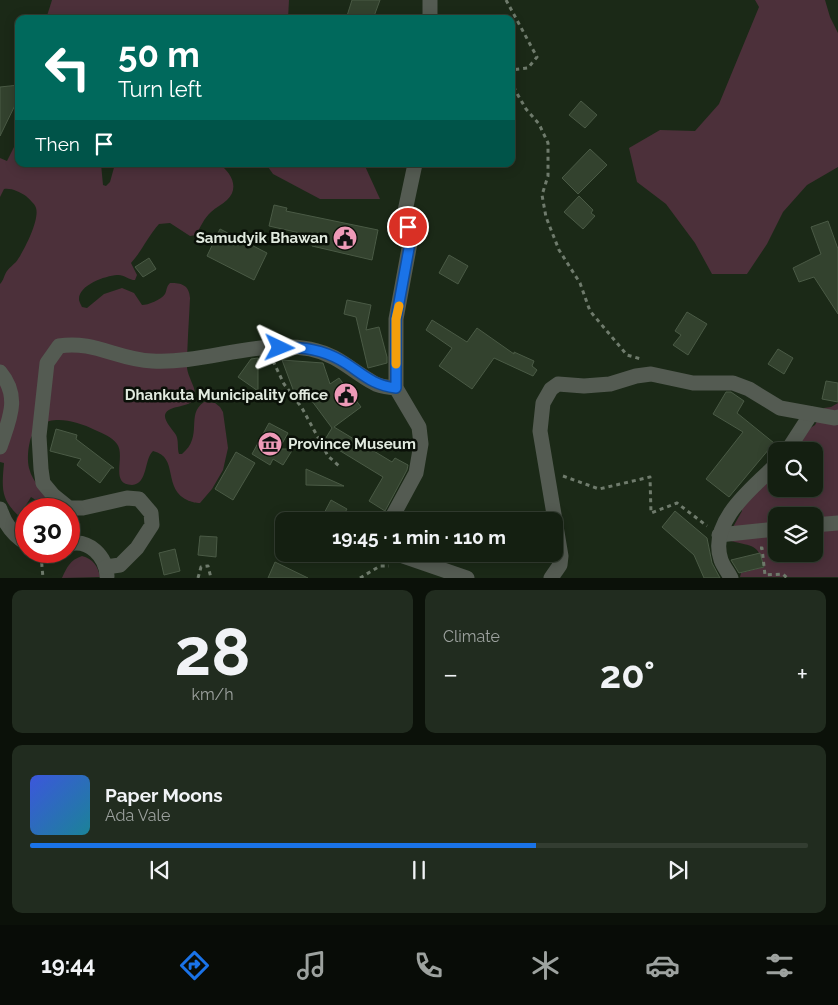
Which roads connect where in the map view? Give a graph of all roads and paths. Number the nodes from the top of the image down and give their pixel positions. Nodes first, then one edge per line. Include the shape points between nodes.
1 (430, 0) edge
2 (506, 0) edge
3 (430, 15) edge
4 (514, 15) edge
5 (515, 17) edge
6 (515, 70) edge
7 (515, 90) edge
8 (414, 167) edge
9 (265, 348) junction
10 (0, 372) edge
11 (651, 374) junction
12 (396, 388) junction
13 (811, 414) junction
14 (838, 417) edge
15 (793, 442) edge
16 (0, 447) edge
17 (339, 466) dead end
18 (548, 471) junction
19 (768, 473) edge
20 (0, 509) edge
21 (395, 512) edge
22 (838, 523) edge
23 (823, 524) edge
24 (768, 530) edge
25 (719, 535) junction
26 (15, 537) edge
27 (80, 543) edge
28 (754, 548) dead end
29 (420, 562) edge
30 (42, 563) edge
31 (106, 572) edge
32 (43, 578) edge
33 (198, 578) edge
34 (211, 578) edge
35 (467, 578) edge
36 (551, 578) edge
37 (730, 578) edge
38 (787, 578) edge

1 - 3 street
2 - 4 path
5 - 6 path via 537,57 528,68
7 - 11 path via 548,143 548,176 542,195 546,217 559,250 580,283 590,311 627,355 650,361
8 - 12 street via 405,211 410,243 396,319
9 - 12 street via 294,347 330,354 374,383
9 - 17 path via 328,456
9 - 31 street via 151,361 88,345 73,343 59,346 47,363 39,436 43,483 69,508 127,498 139,499 151,513 152,525 137,548 120,565
10 - 16 street via 9,382 12,400
11 - 13 street via 693,383 733,383 780,408
11 - 18 street via 610,384 558,384 551,389 542,403 540,432
12 - 21 street via 419,427 421,444 416,473
13 - 14 street
13 - 15 street
18 - 25 path via 599,488 650,477 651,513 677,503
18 - 36 street via 561,556 560,565
19 - 25 street via 737,504
20 - 26 street via 3,520
22 - 23 street
24 - 25 street
25 - 37 street via 721,560
27 - 31 street via 99,554
28 - 38 path via 762,548 766,575 783,574
29 - 35 street
30 - 32 path
33 - 34 path via 201,567 208,566

